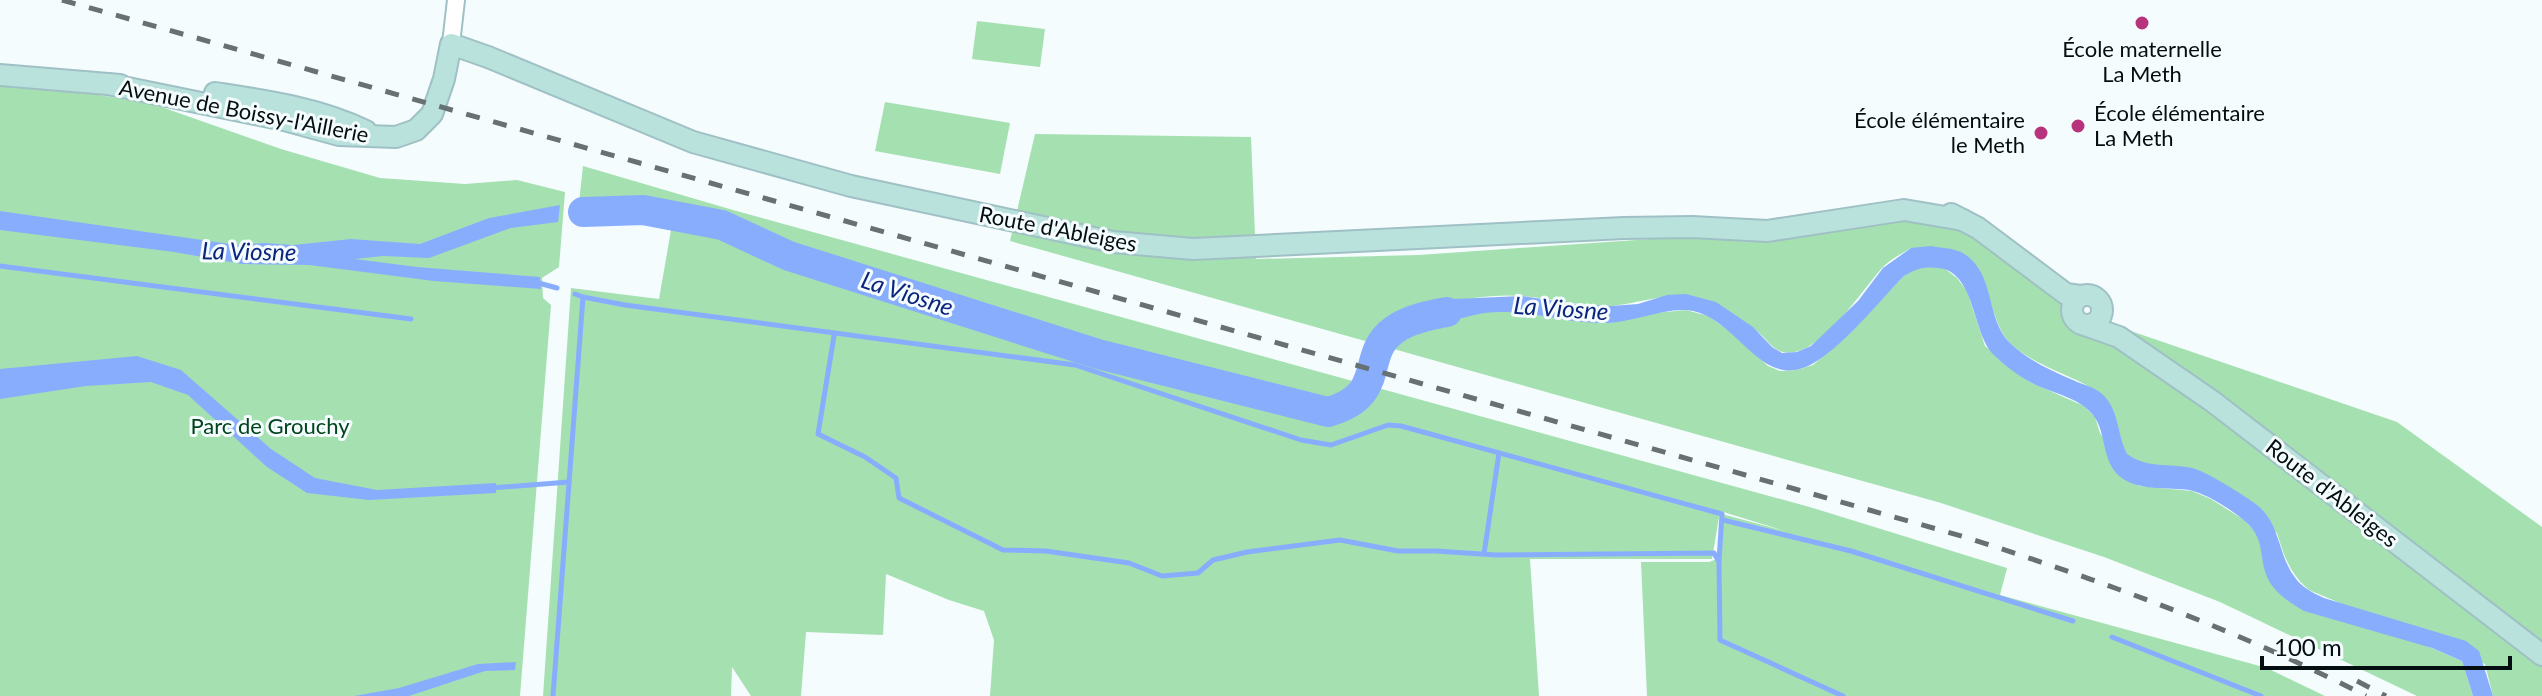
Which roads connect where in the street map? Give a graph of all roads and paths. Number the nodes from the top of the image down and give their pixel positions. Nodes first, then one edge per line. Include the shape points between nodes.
1 (456, 0) edge
2 (451, 44) junction
3 (0, 75) edge
4 (2542, 655) edge

1 - 2 street
2 - 3 main road, Avenue de Boissy-l'Aillerie via 436,105 425,123 406,135 380,138 347,122 268,101 179,88
2 - 4 main road, Route d'Ableiges via 693,142 851,186 1113,242 1227,249 1624,228 1767,231 1904,210 1963,220 2051,284 2067,302 2238,420

